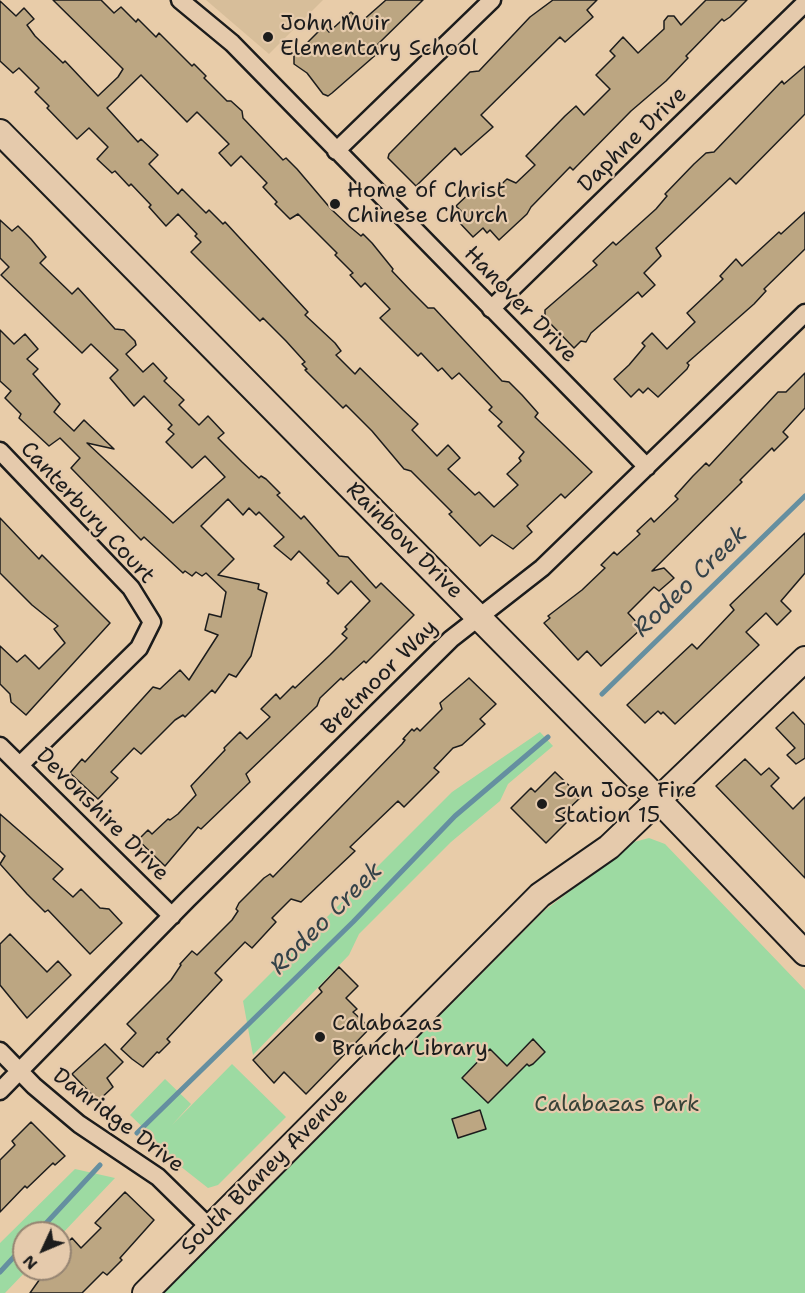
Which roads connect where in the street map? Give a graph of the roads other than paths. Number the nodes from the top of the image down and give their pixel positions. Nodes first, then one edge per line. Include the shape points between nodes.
1 (180, 0) edge
2 (492, 0) edge
3 (805, 3) edge
4 (0, 132) edge
5 (336, 151) junction
6 (491, 309) junction
7 (805, 313) edge
8 (0, 451) edge
9 (647, 467) junction
10 (477, 616) junction
11 (805, 659) edge
12 (0, 746) edge
13 (20, 765) junction
14 (657, 800) junction
15 (172, 916) junction
16 (805, 953) edge
17 (0, 1051) edge
18 (20, 1072) junction
19 (0, 1091) edge
20 (209, 1227) junction
21 (145, 1293) edge

1 - 5 street, Hanover Drive via 232,43
2 - 5 street
3 - 6 street, Daphne Drive
4 - 10 street, Rainbow Drive
5 - 6 street, Hanover Drive
6 - 9 street, Hanover Drive
7 - 9 street, Bretmoor Way
8 - 13 street, Canterbury Court via 131,588 152,622 139,648
9 - 10 street, Bretmoor Way via 542,568
10 - 14 street, Rainbow Drive
10 - 15 street, Bretmoor Way
11 - 14 street, South Blaney Avenue
12 - 13 street, Devonshire Drive
13 - 15 street, Devonshire Drive
14 - 16 street, Rainbow Drive
14 - 20 street, South Blaney Avenue via 594,860 540,895
15 - 18 street, Bretmoor Way
17 - 18 street, Danridge Drive
18 - 19 street, Bretmoor Way
18 - 20 street, Danridge Drive via 79,1124 158,1177
20 - 21 street, South Blaney Avenue

